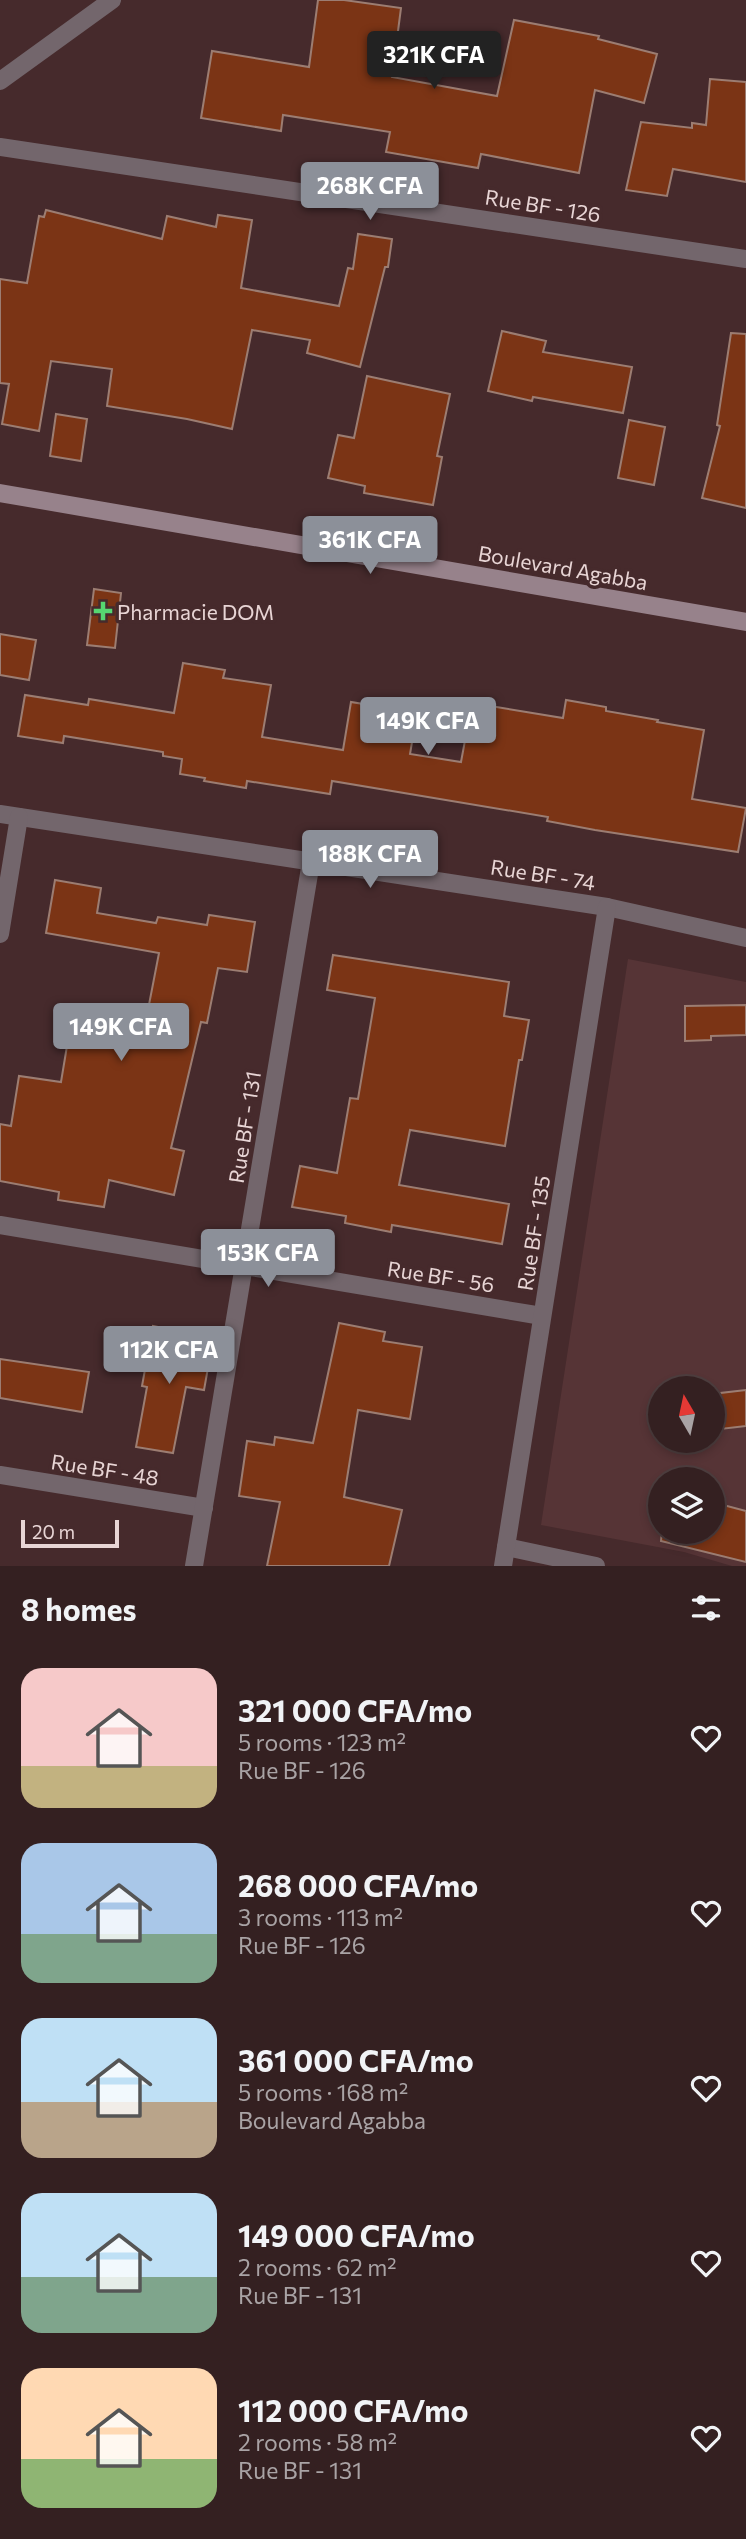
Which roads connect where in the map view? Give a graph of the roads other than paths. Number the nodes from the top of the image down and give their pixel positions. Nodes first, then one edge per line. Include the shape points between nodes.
1 (112, 0) edge
2 (0, 81) edge
3 (0, 147) edge
4 (746, 259) edge
5 (0, 493) edge
6 (746, 622) edge
7 (0, 814) edge
8 (19, 817) junction
9 (311, 862) junction
10 (607, 907) junction
11 (0, 934) edge
12 (746, 938) edge
13 (0, 1225) edge
14 (244, 1266) junction
15 (542, 1316) junction
16 (0, 1475) edge
17 (204, 1508) junction
18 (506, 1547) junction
19 (194, 1566) edge
20 (503, 1566) edge
21 (596, 1566) edge

1 - 2 street
3 - 4 street, Rue BF - 126
5 - 6 main road, Boulevard Agabba
7 - 8 street, Rue BF - 74
8 - 9 street, Rue BF - 74
8 - 11 street
9 - 10 street, Rue BF - 74
9 - 14 street, Rue BF - 131
10 - 12 street, Rue BF - 74
10 - 15 street, Rue BF - 135
13 - 14 street, Rue BF - 56
14 - 15 street, Rue BF - 56
14 - 17 street, Rue BF - 131
15 - 18 street, Rue BF - 135
16 - 17 street, Rue BF - 48
17 - 19 street, Rue BF - 131
18 - 20 street, Rue BF - 135
18 - 21 street

